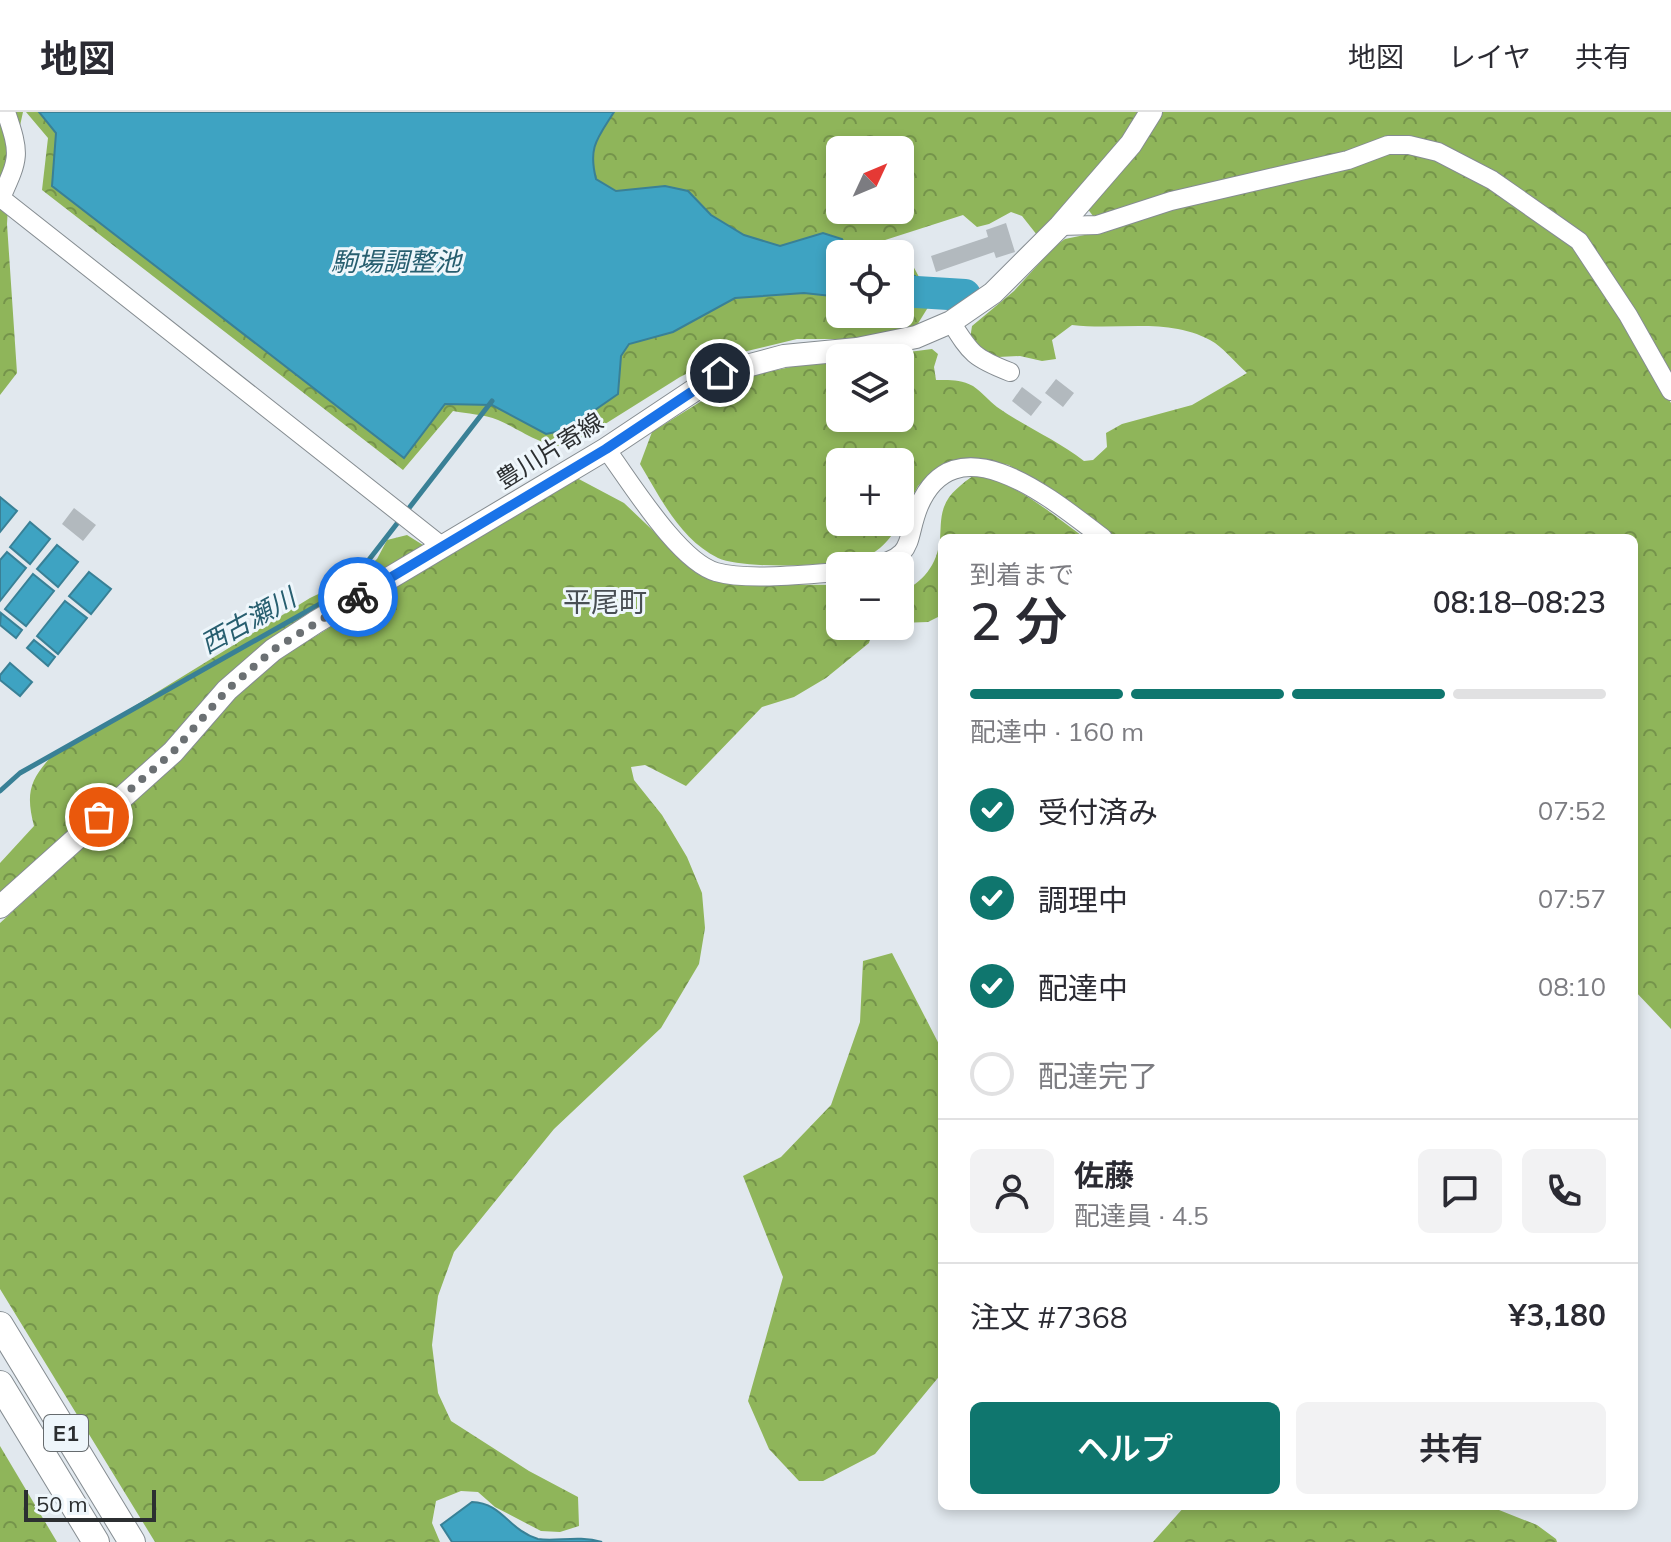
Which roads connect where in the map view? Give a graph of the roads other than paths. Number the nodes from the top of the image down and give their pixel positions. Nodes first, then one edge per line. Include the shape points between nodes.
1 (6, 112) edge
2 (1151, 112) edge
3 (0, 199) edge
4 (1060, 226) junction
5 (951, 322) junction
6 (1010, 372) dead end
7 (1671, 391) edge
8 (606, 449) junction
9 (1098, 534) edge
10 (443, 547) junction
11 (904, 552) edge
12 (826, 572) edge
13 (0, 907) edge
14 (0, 1325) edge
15 (0, 1384) edge
16 (96, 1542) edge
17 (132, 1542) edge

1 - 3 street via 17,156
2 - 4 main road, 豊川片寄線 via 1131,144
3 - 10 street
4 - 5 main road, 豊川片寄線 via 993,293
4 - 7 street via 1097,225 1388,145 1438,152 1492,180 1579,241
5 - 6 street via 970,353
5 - 8 main road, 豊川片寄線 via 916,337 784,356 720,373
8 - 10 main road, 豊川片寄線
8 - 12 street via 695,562 735,575
9 - 11 street via 1049,498 1010,476 978,466 941,477 926,492
10 - 13 main road, 豊川片寄線 via 273,650 227,690 173,752
14 - 17 highway, E1
15 - 16 highway, E1

